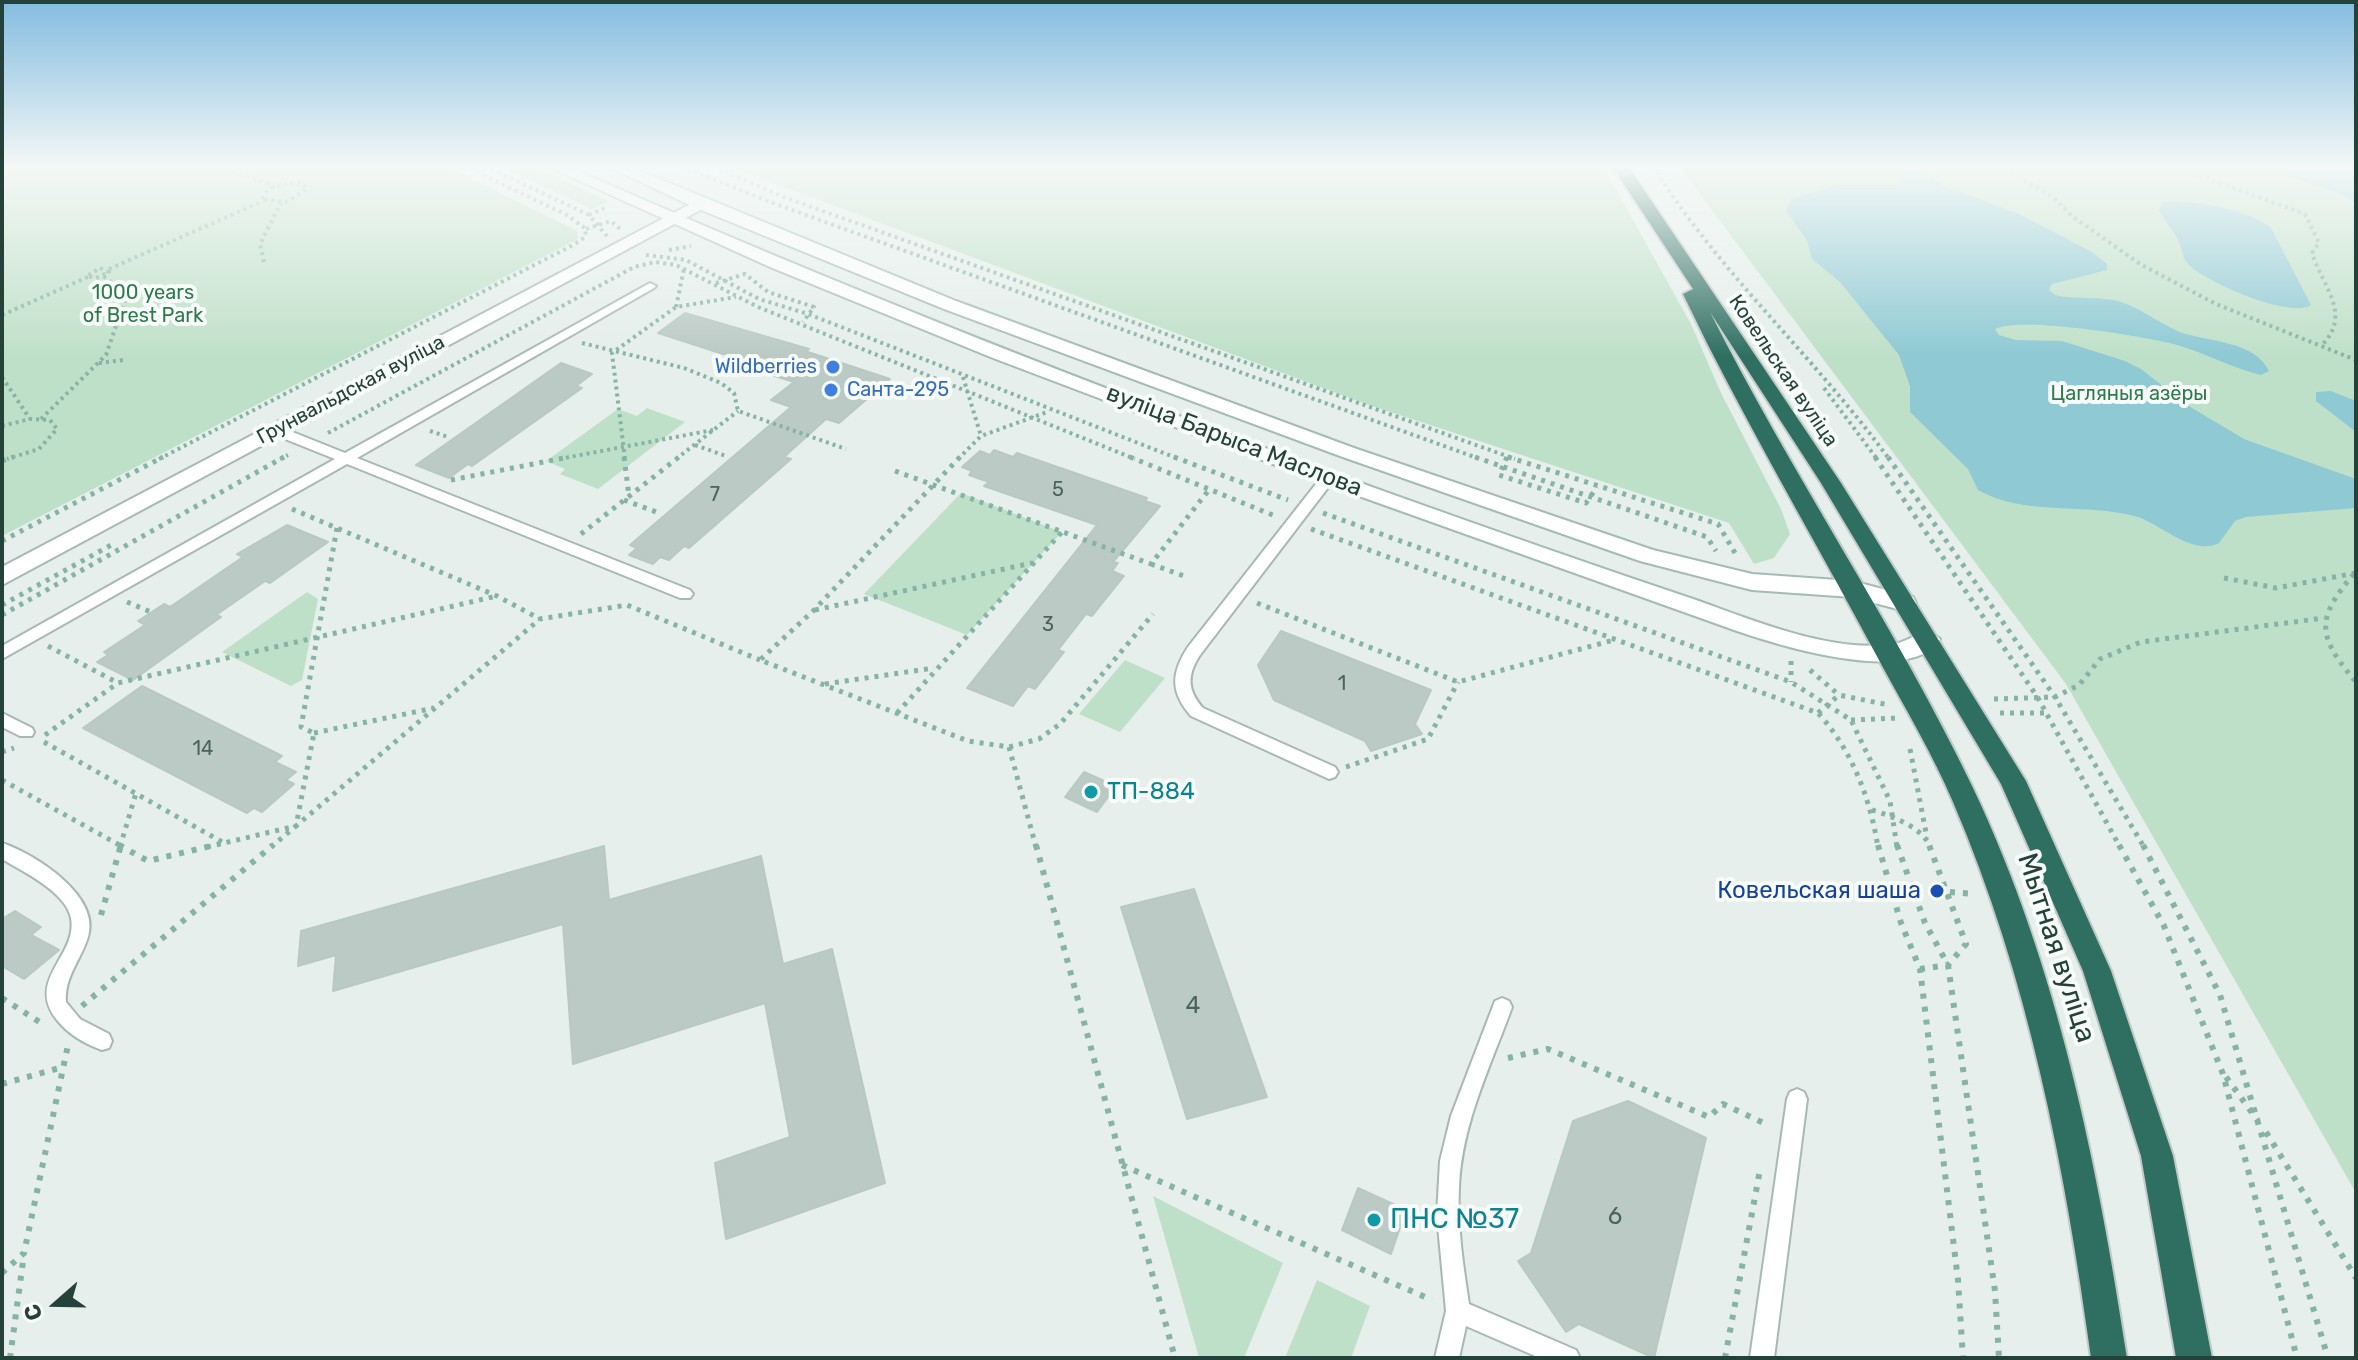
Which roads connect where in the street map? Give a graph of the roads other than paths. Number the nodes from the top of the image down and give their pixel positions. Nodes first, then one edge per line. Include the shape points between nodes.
1 (653, 229) edge
2 (699, 229) edge
3 (763, 229) edge
4 (1660, 229) edge
5 (1667, 241) junction
6 (650, 286) dead end
7 (275, 430) junction
8 (343, 459) junction
9 (1328, 478) junction
10 (2, 577) edge
11 (1852, 589) junction
12 (685, 594) dead end
13 (1905, 603) junction
14 (1928, 639) junction
15 (2, 653) edge
16 (1889, 655) junction
17 (2, 719) edge
18 (33, 736) road end
19 (1329, 772) road end
20 (2, 850) edge
21 (1502, 1007) dead end
22 (102, 1041) dead end
23 (1797, 1099) dead end
24 (1458, 1311) junction
25 (1447, 1358) edge
26 (1568, 1358) edge
27 (1762, 1358) edge
28 (2109, 1358) edge
29 (2194, 1358) edge

1 - 7 main road, Грунвальдская вуліца
2 - 9 main road, вуліца Барыса Маслова
3 - 11 main road, вуліца Барыса Маслова via 950,305 1347,452 1648,556
4 - 5 highway, Ковельская вуліца
5 - 11 highway, Мытная вуліца via 1728,370
5 - 13 highway, Ковельская вуліца via 1731,329
6 - 8 lane
7 - 8 lane
7 - 10 main road, Грунвальдская вуліца
8 - 12 lane
8 - 15 lane
9 - 16 main road, вуліца Барыса Маслова via 1777,636
9 - 19 lane via 1183,666 1180,686 1197,712
11 - 13 main road, вуліца Барыса Маслова
11 - 16 highway, Мытная вуліца
13 - 14 highway, Мытная вуліца
14 - 16 main road, вуліца Барыса Маслова
14 - 29 highway, Мытная вуліца via 2013,781 2097,971 2157,1156
16 - 28 highway, Мытная вуліца via 1967,802 2028,970 2059,1071 2090,1217
17 - 18 lane
20 - 22 lane via 52,881 79,909 81,936 55,993 71,1033
21 - 24 lane via 1458,1135 1448,1181
23 - 27 lane
24 - 25 lane
24 - 26 lane

